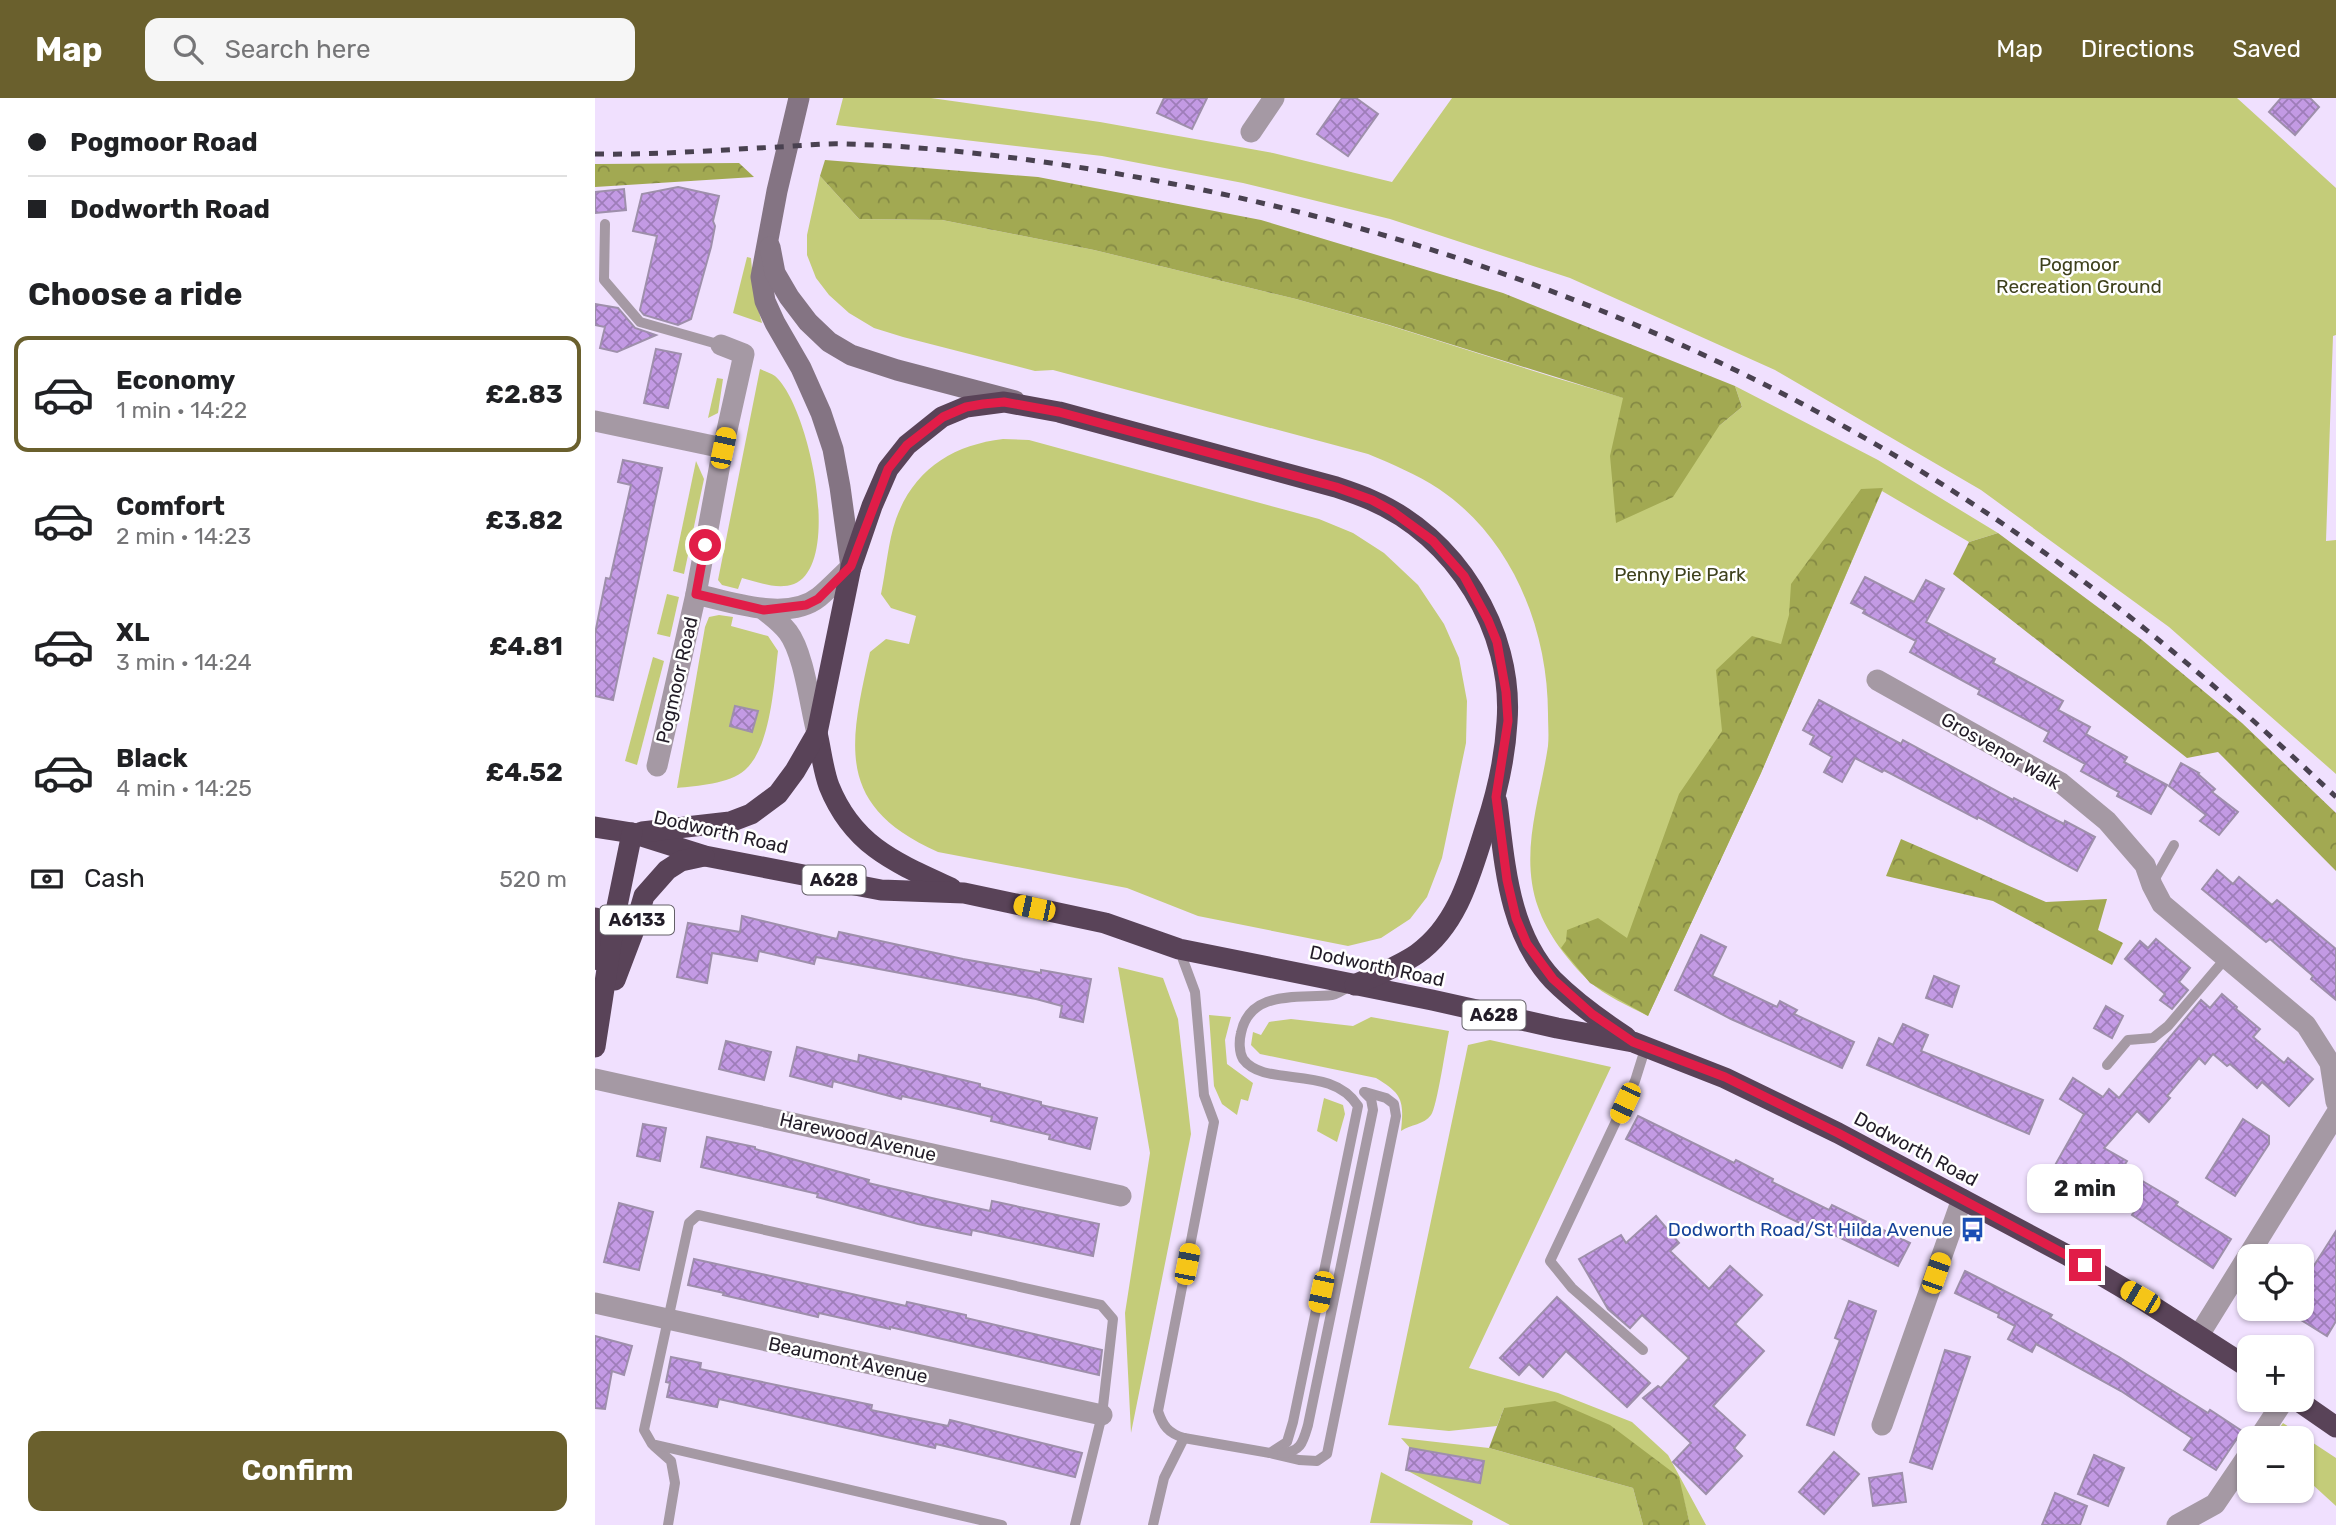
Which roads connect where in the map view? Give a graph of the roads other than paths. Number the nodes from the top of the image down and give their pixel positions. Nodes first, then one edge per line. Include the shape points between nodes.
1 (799, 98) edge
2 (1274, 98) edge
3 (1251, 132) dead end
4 (605, 224) dead end
5 (769, 238) junction
6 (721, 345) joint
7 (1059, 412) junction
8 (595, 421) edge
9 (723, 448) junction
10 (851, 566) junction
11 (696, 594) junction
12 (764, 610) junction
13 (1877, 680) dead end
14 (817, 733) junction
15 (657, 766) dead end
16 (1496, 797) junction
17 (595, 827) edge
18 (632, 833) junction
19 (2175, 845) dead end
20 (705, 856) junction
21 (2151, 885) junction
22 (964, 893) junction
23 (595, 918) edge
24 (1179, 949) junction
25 (2225, 959) junction
26 (1354, 984) junction
27 (602, 1014) junction
28 (1640, 1044) junction
29 (595, 1047) edge
30 (2107, 1065) dead end
31 (595, 1079) edge
32 (1338, 1085) junction
33 (1365, 1092) junction
34 (2336, 1102) edge
35 (2336, 1114) edge
36 (1121, 1196) dead end
37 (1962, 1199) junction
38 (595, 1303) edge
39 (666, 1320) junction
40 (2199, 1335) junction
41 (1643, 1350) dead end
42 (2237, 1360) edge
43 (2314, 1412) edge
44 (1102, 1415) junction
45 (1882, 1425) dead end
46 (2336, 1427) edge
47 (1184, 1437) junction
48 (652, 1444) junction
49 (1270, 1453) junction
50 (2237, 1472) edge
51 (668, 1525) edge
52 (1002, 1525) edge
53 (1075, 1525) edge
54 (1153, 1525) edge
55 (2177, 1525) edge

1 - 5 street
2 - 3 street
4 - 6 lane via 604,280 640,322
5 - 7 street via 775,273 808,322 829,342 851,355 897,370
5 - 10 street via 761,277 765,301 821,413 833,450
6 - 9 street, Pogmoor Road via 744,354
7 - 10 highway, A628 via 1004,402 983,404 943,417 923,431 888,469
7 - 16 highway, A628 via 1336,487 1392,511 1433,541 1477,597 1503,666 1508,721
8 - 9 street
9 - 11 street, Pogmoor Road
10 - 12 street, Pogmoor Road via 818,599
10 - 14 highway, A628
11 - 12 street, Pogmoor Road
11 - 15 street, Pogmoor Road
12 - 14 street, Pogmoor Road via 790,634 797,649
13 - 21 street, Grosvenor Walk via 2061,783 2106,821 2145,864
14 - 18 highway, A628 via 778,794 751,814 730,822
14 - 22 highway, A628 via 829,785 848,820 868,843 894,862
16 - 26 highway, A628 via 1459,904 1446,924 1418,953
16 - 28 highway, A628 via 1507,880 1527,944 1571,997
17 - 18 highway, Dodworth Road / A628
18 - 20 highway, Dodworth Road / A628
18 - 27 highway, A6133
19 - 21 lane
20 - 22 highway, Dodworth Road / A628 via 881,890
20 - 27 highway, A6133 via 681,861 644,895
21 - 25 street, Grosvenor Walk via 2162,904
22 - 24 highway, Dodworth Road / A628 via 1105,923
23 - 27 highway, A6133
24 - 26 highway, Dodworth Road / A628
24 - 47 lane via 1195,992 1204,1095 1214,1122 1158,1411 1162,1425
25 - 30 lane via 2168,1026 2153,1038 2128,1040
25 - 34 street, Grosvenor Walk via 2306,1025 2330,1063
26 - 28 highway, Dodworth Road / A628
26 - 32 lane via 1335,995 1286,996 1265,1002 1243,1024 1240,1037 1243,1058 1252,1067
27 - 29 highway, A6133
28 - 37 highway, Dodworth Road / A628 via 1725,1077
28 - 41 lane via 1635,1081 1550,1261 1572,1288
31 - 36 street, Harewood Avenue
32 - 33 lane
32 - 49 lane via 1358,1106 1356,1126 1293,1422 1287,1442
33 - 49 lane via 1373,1110 1308,1425 1302,1446 1293,1452
33 - 49 lane via 1394,1104 1396,1116 1327,1454 1317,1461 1299,1461
35 - 40 street
37 - 40 highway, Dodworth Road / A628 via 2067,1255
37 - 45 street
38 - 39 street, Beaumont Avenue
39 - 44 street, Beaumont Avenue
39 - 44 lane via 689,1223 698,1215 712,1218 1101,1305 1113,1319
39 - 48 lane via 644,1430
40 - 42 highway, Dodworth Road / A628
43 - 46 highway
44 - 53 lane
47 - 49 lane
47 - 54 lane via 1164,1478
48 - 51 lane via 671,1461 675,1483
48 - 52 lane
50 - 55 street via 2215,1504

